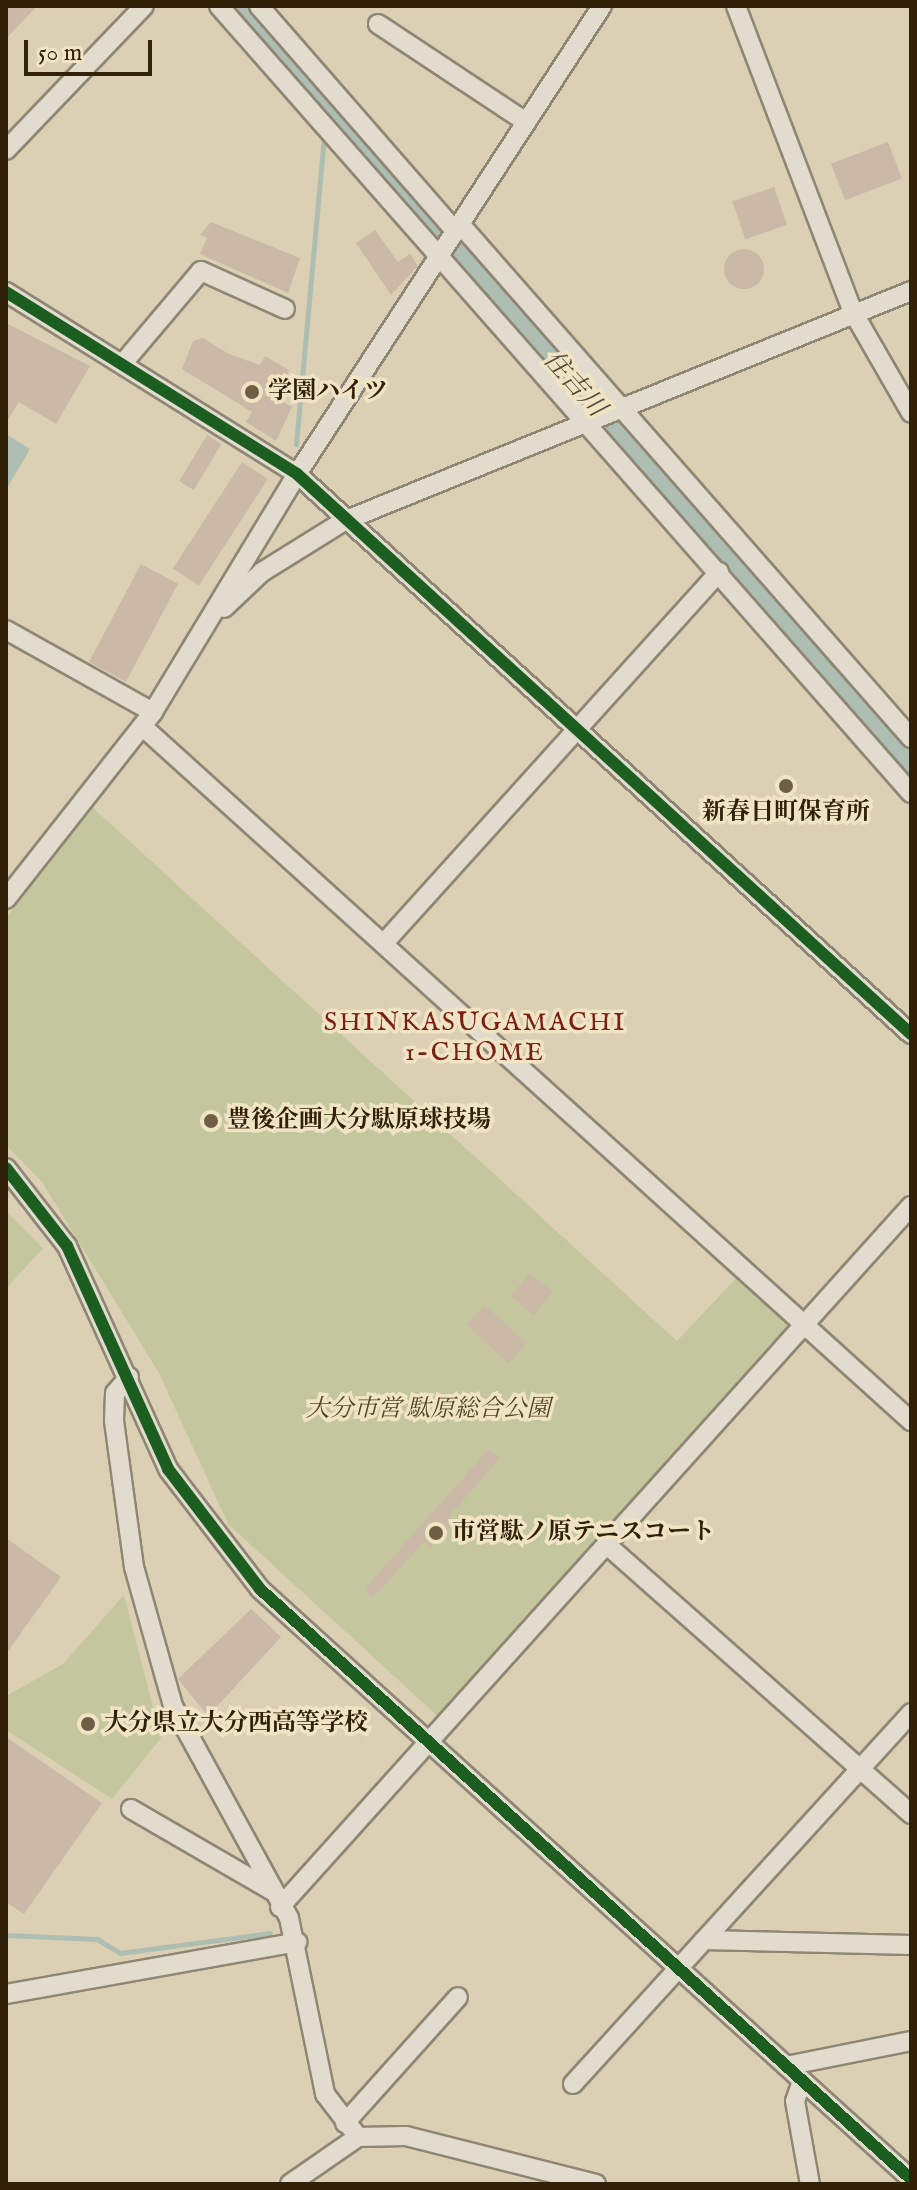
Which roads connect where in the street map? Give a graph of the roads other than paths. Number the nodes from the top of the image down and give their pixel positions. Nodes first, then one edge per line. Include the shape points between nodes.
1 (144, 6) edge
2 (219, 6) edge
3 (259, 6) edge
4 (602, 6) edge
5 (736, 6) edge
6 (378, 24) dead end
7 (526, 122) junction
8 (6, 150) edge
9 (458, 228) junction
10 (438, 258) junction
11 (911, 291) edge
12 (6, 292) edge
13 (285, 309) dead end
14 (853, 312) junction
15 (124, 362) junction
16 (617, 408) junction
17 (911, 413) edge
18 (586, 420) junction
19 (297, 474) junction
20 (344, 521) junction
21 (719, 572) junction
22 (6, 630) edge
23 (182, 666) junction
24 (147, 719) junction
25 (576, 730) junction
26 (911, 738) edge
27 (911, 793) edge
28 (6, 899) edge
29 (384, 943) junction
30 (911, 1034) edge
31 (6, 1168) edge
32 (911, 1206) edge
33 (805, 1325) junction
34 (129, 1377) junction
35 (911, 1421) edge
36 (607, 1545) junction
37 (911, 1713) edge
38 (430, 1740) junction
39 (860, 1769) junction
40 (131, 1809) dead end
41 (911, 1814) edge
42 (271, 1890) junction
43 (280, 1907) junction
44 (704, 1940) junction
45 (297, 1942) junction
46 (911, 1945) edge
47 (679, 1968) junction
48 (6, 1994) edge
49 (458, 1997) dead end
50 (911, 2041) edge
51 (786, 2066) junction
52 (802, 2081) junction
53 (573, 2084) dead end
54 (351, 2130) junction
55 (911, 2179) edge
56 (290, 2184) edge
57 (596, 2184) edge
58 (810, 2184) edge

1 - 8 street
2 - 10 street
3 - 9 street
4 - 7 street
5 - 14 street
6 - 7 street
7 - 9 street
9 - 10 street
9 - 16 street
10 - 18 street
10 - 19 street
11 - 14 street
12 - 15 street
13 - 15 street via 201,271
14 - 16 street
14 - 17 street
15 - 19 street
16 - 18 street
16 - 26 street
18 - 20 street
18 - 21 street
19 - 20 street
19 - 23 street
20 - 23 street via 229,601
20 - 25 street
21 - 25 street
21 - 27 street
22 - 24 street
23 - 24 street
24 - 28 street
24 - 29 street
25 - 29 street
25 - 30 street
29 - 33 street
31 - 34 street via 67,1246
32 - 33 street
33 - 35 street
33 - 36 street
34 - 38 street via 168,1469 260,1589
34 - 42 street via 115,1393 114,1421 138,1581 173,1706
36 - 38 street
36 - 39 street
37 - 39 street
38 - 43 street
38 - 47 street
39 - 41 street
39 - 44 street
40 - 42 street
42 - 43 street
43 - 45 street
44 - 46 street
44 - 47 street
45 - 48 street
45 - 54 street via 325,2094
47 - 51 street
47 - 53 street
49 - 54 street
50 - 51 street
51 - 52 street
52 - 55 street
52 - 58 street via 795,2101
54 - 56 street
54 - 57 street via 406,2136

